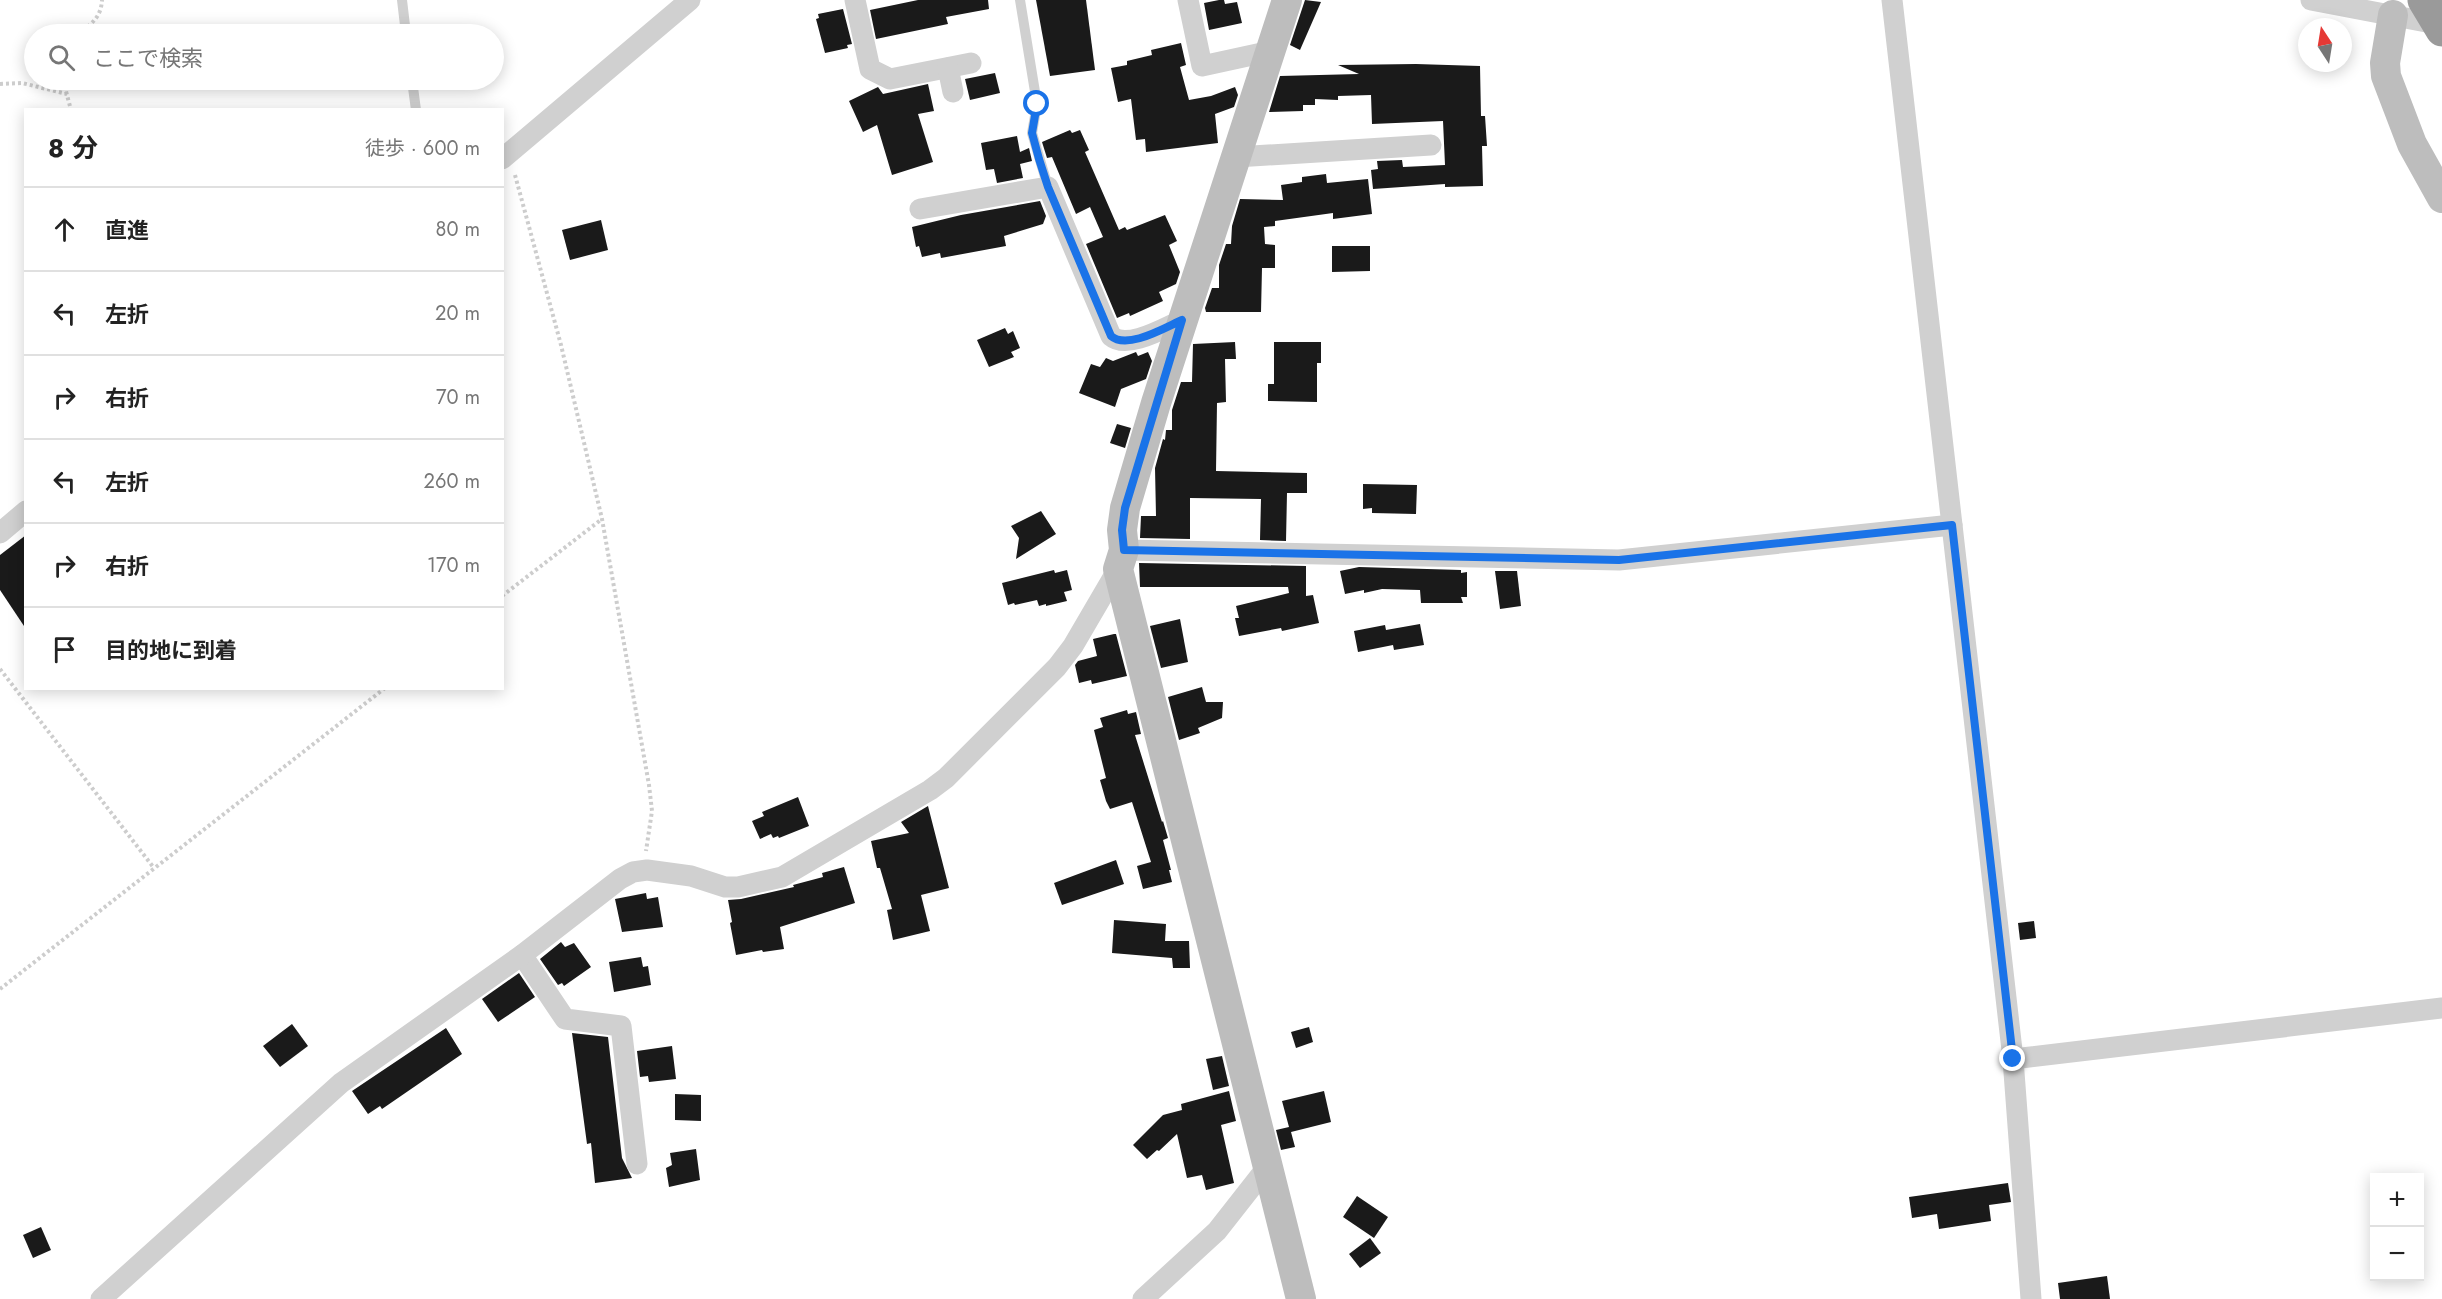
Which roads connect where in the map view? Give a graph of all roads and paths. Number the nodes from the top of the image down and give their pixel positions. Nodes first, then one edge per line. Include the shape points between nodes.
1 (102, 0) edge
2 (402, 0) edge
3 (690, 0) edge
4 (855, 0) edge
5 (1020, 0) edge
6 (1188, 0) edge
7 (1287, 0) edge
8 (1892, 0) edge
9 (2312, 0) edge
10 (2424, 0) edge
11 (2393, 15) junction
12 (91, 24) edge
13 (405, 24) edge
14 (2442, 27) edge
15 (1271, 51) junction
16 (971, 63) dead end
17 (948, 68) junction
18 (24, 83) edge
19 (0, 84) edge
20 (51, 90) edge
21 (66, 90) edge
22 (413, 90) edge
23 (953, 92) dead end
24 (67, 94) junction
25 (70, 108) edge
26 (416, 108) edge
27 (1431, 146) dead end
28 (505, 157) edge
29 (1236, 157) junction
30 (1048, 187) junction
31 (2442, 198) edge
32 (920, 209) dead end
33 (1182, 320) junction
34 (24, 513) edge
35 (602, 519) junction
36 (1952, 525) junction
37 (0, 533) edge
38 (1121, 559) junction
39 (504, 595) edge
40 (0, 669) edge
41 (382, 690) edge
42 (154, 868) junction
43 (647, 870) junction
44 (522, 955) junction
45 (0, 989) edge
46 (2442, 1008) edge
47 (2013, 1059) junction
48 (637, 1164) dead end
49 (1268, 1166) junction
50 (101, 1299) edge
51 (1143, 1299) edge
52 (1301, 1299) edge
53 (2031, 1299) edge

1 - 12 path via 101,11
2 - 13 lane
3 - 28 street
4 - 17 street via 870,69 890,79
5 - 30 lane via 1037,104 1032,133
6 - 15 street via 1202,66
7 - 15 street
8 - 36 street
9 - 11 street
10 - 14 highway
11 - 14 street
11 - 31 street via 2386,76 2412,144
15 - 29 street
16 - 17 street
17 - 23 street
18 - 19 path
20 - 24 path
21 - 24 path
22 - 26 lane
24 - 25 path
27 - 29 street
28 - 35 path via 522,196
29 - 33 street
30 - 32 street
30 - 33 street via 1111,336 1117,342 1128,342
33 - 38 street via 1125,508
34 - 37 street
35 - 39 path
35 - 43 path via 649,785 652,811 645,846
36 - 38 street via 1619,560
36 - 47 street
38 - 43 street via 1058,667 930,790 774,879 725,887 691,876
38 - 49 street
40 - 42 path
41 - 42 path
42 - 45 path
43 - 44 street via 620,879
44 - 48 street via 565,1019 621,1026
44 - 50 street via 341,1083
46 - 47 street
47 - 53 street
49 - 51 street via 1222,1226
49 - 52 street

